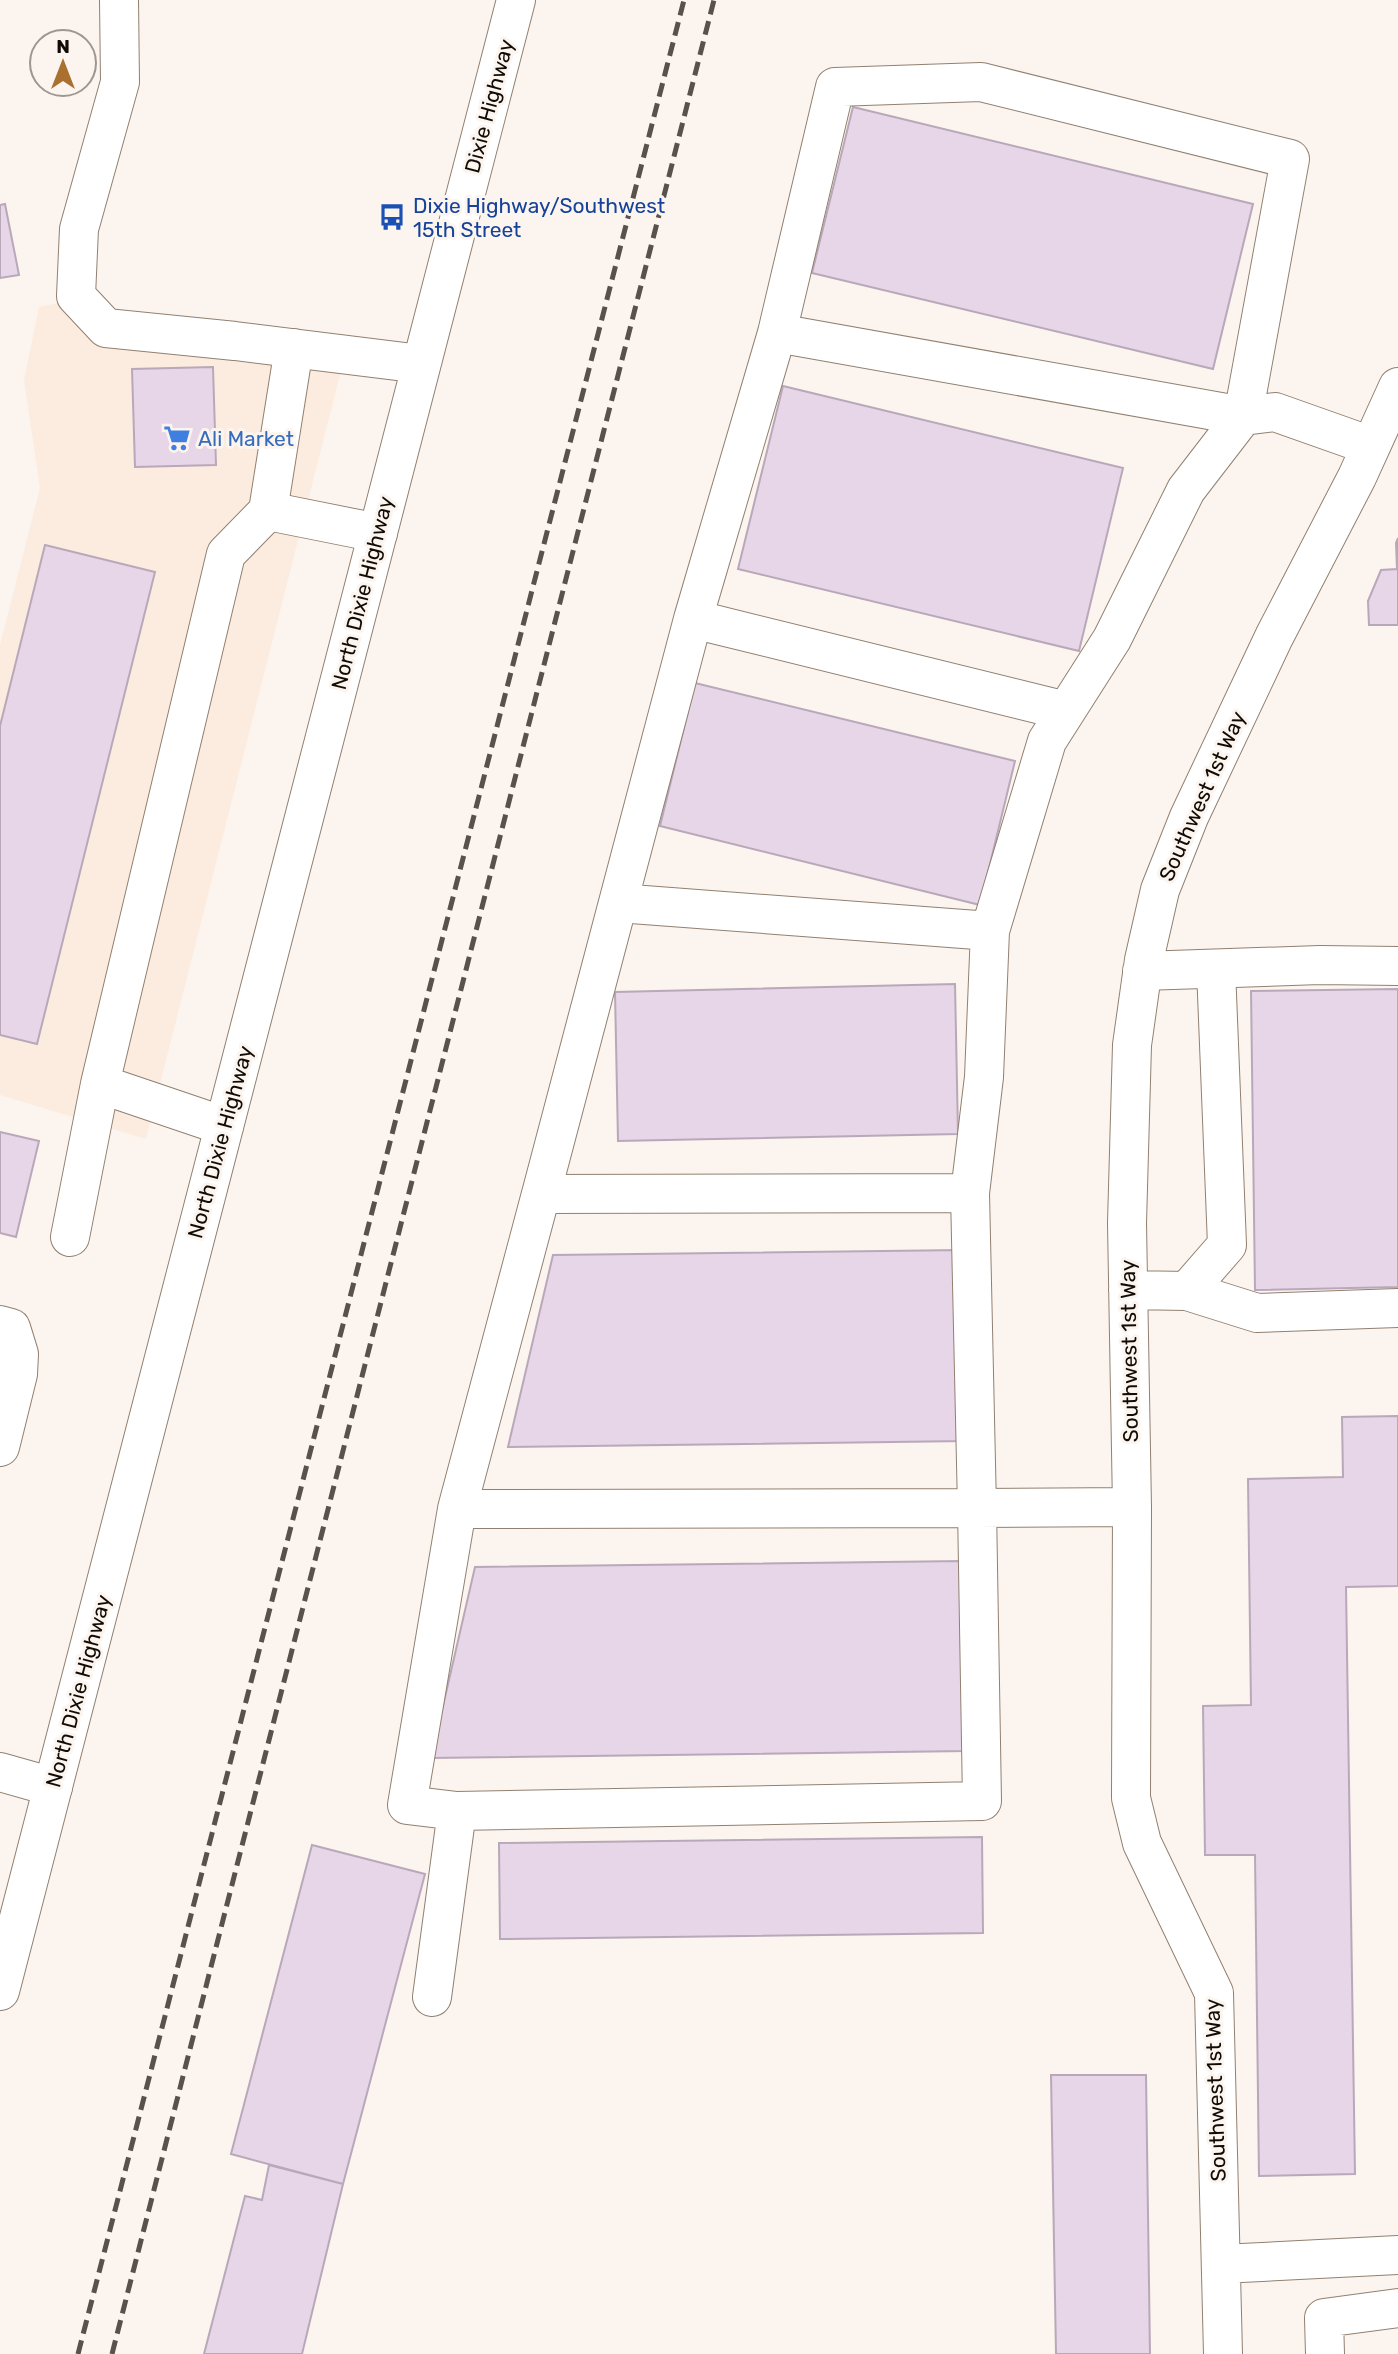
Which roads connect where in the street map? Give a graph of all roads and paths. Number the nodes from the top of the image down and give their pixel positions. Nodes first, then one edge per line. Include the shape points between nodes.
1 (119, 0) edge
2 (516, 0) edge
3 (440, 292) joint
4 (777, 333) junction
5 (294, 348) junction
6 (421, 364) junction
7 (1398, 387) edge
8 (1243, 416) junction
9 (1371, 446) junction
10 (268, 511) junction
11 (378, 533) junction
12 (693, 619) junction
13 (1066, 711) junction
14 (618, 903) junction
15 (990, 930) junction
16 (1398, 966) edge
17 (1216, 969) junction
18 (1142, 971) junction
19 (100, 1084) junction
20 (224, 1126) junction
21 (970, 1193) junction
22 (541, 1194) junction
23 (70, 1237) dead end
24 (1128, 1290) junction
25 (1187, 1291) junction
26 (1398, 1307) edge
27 (0, 1325) edge
28 (0, 1447) edge
29 (1132, 1507) junction
30 (977, 1508) junction
31 (457, 1509) junction
32 (0, 1772) edge
33 (53, 1787) junction
34 (457, 1811) junction
35 (0, 1991) edge
36 (432, 1997) dead end
37 (1398, 2255) edge
38 (1221, 2264) junction
39 (1398, 2308) edge
40 (1223, 2354) edge
41 (1325, 2354) edge

1 - 5 main road via 120,82 79,229 76,296 106,328
2 - 3 main road, Dixie Highway
3 - 6 main road, North Dixie Highway
4 - 8 main road
4 - 8 main road via 835,88 981,82 1290,159
4 - 12 main road
5 - 6 main road
5 - 10 main road
6 - 11 main road, North Dixie Highway
7 - 9 main road, Southwest 1st Way
8 - 9 main road via 1275,412
8 - 13 main road via 1186,490 1112,639
9 - 18 main road, Southwest 1st Way via 1189,817 1160,890
10 - 11 main road
10 - 19 main road via 226,554
11 - 20 main road, North Dixie Highway
12 - 13 main road
12 - 14 main road
13 - 15 main road via 1047,741
14 - 15 main road
14 - 22 main road
15 - 21 main road via 984,1077
16 - 17 main road
17 - 18 main road
17 - 25 main road via 1227,1245
18 - 24 main road, Southwest 1st Way via 1132,1045
19 - 20 main road
19 - 23 main road
20 - 33 main road, North Dixie Highway
21 - 22 main road
21 - 30 main road
22 - 31 main road
24 - 25 main road
24 - 29 main road, Southwest 1st Way
25 - 26 main road via 1257,1313
27 - 28 main road via 11,1328 19,1354
29 - 30 main road
29 - 38 main road, Southwest 1st Way via 1131,1798 1142,1843 1214,1993
30 - 31 main road
30 - 34 main road via 982,1801
31 - 34 main road via 407,1805
32 - 33 main road
33 - 35 main road, North Dixie Highway
34 - 36 main road
37 - 38 main road
38 - 40 main road, Southwest 1st Way
39 - 41 main road via 1324,2318

